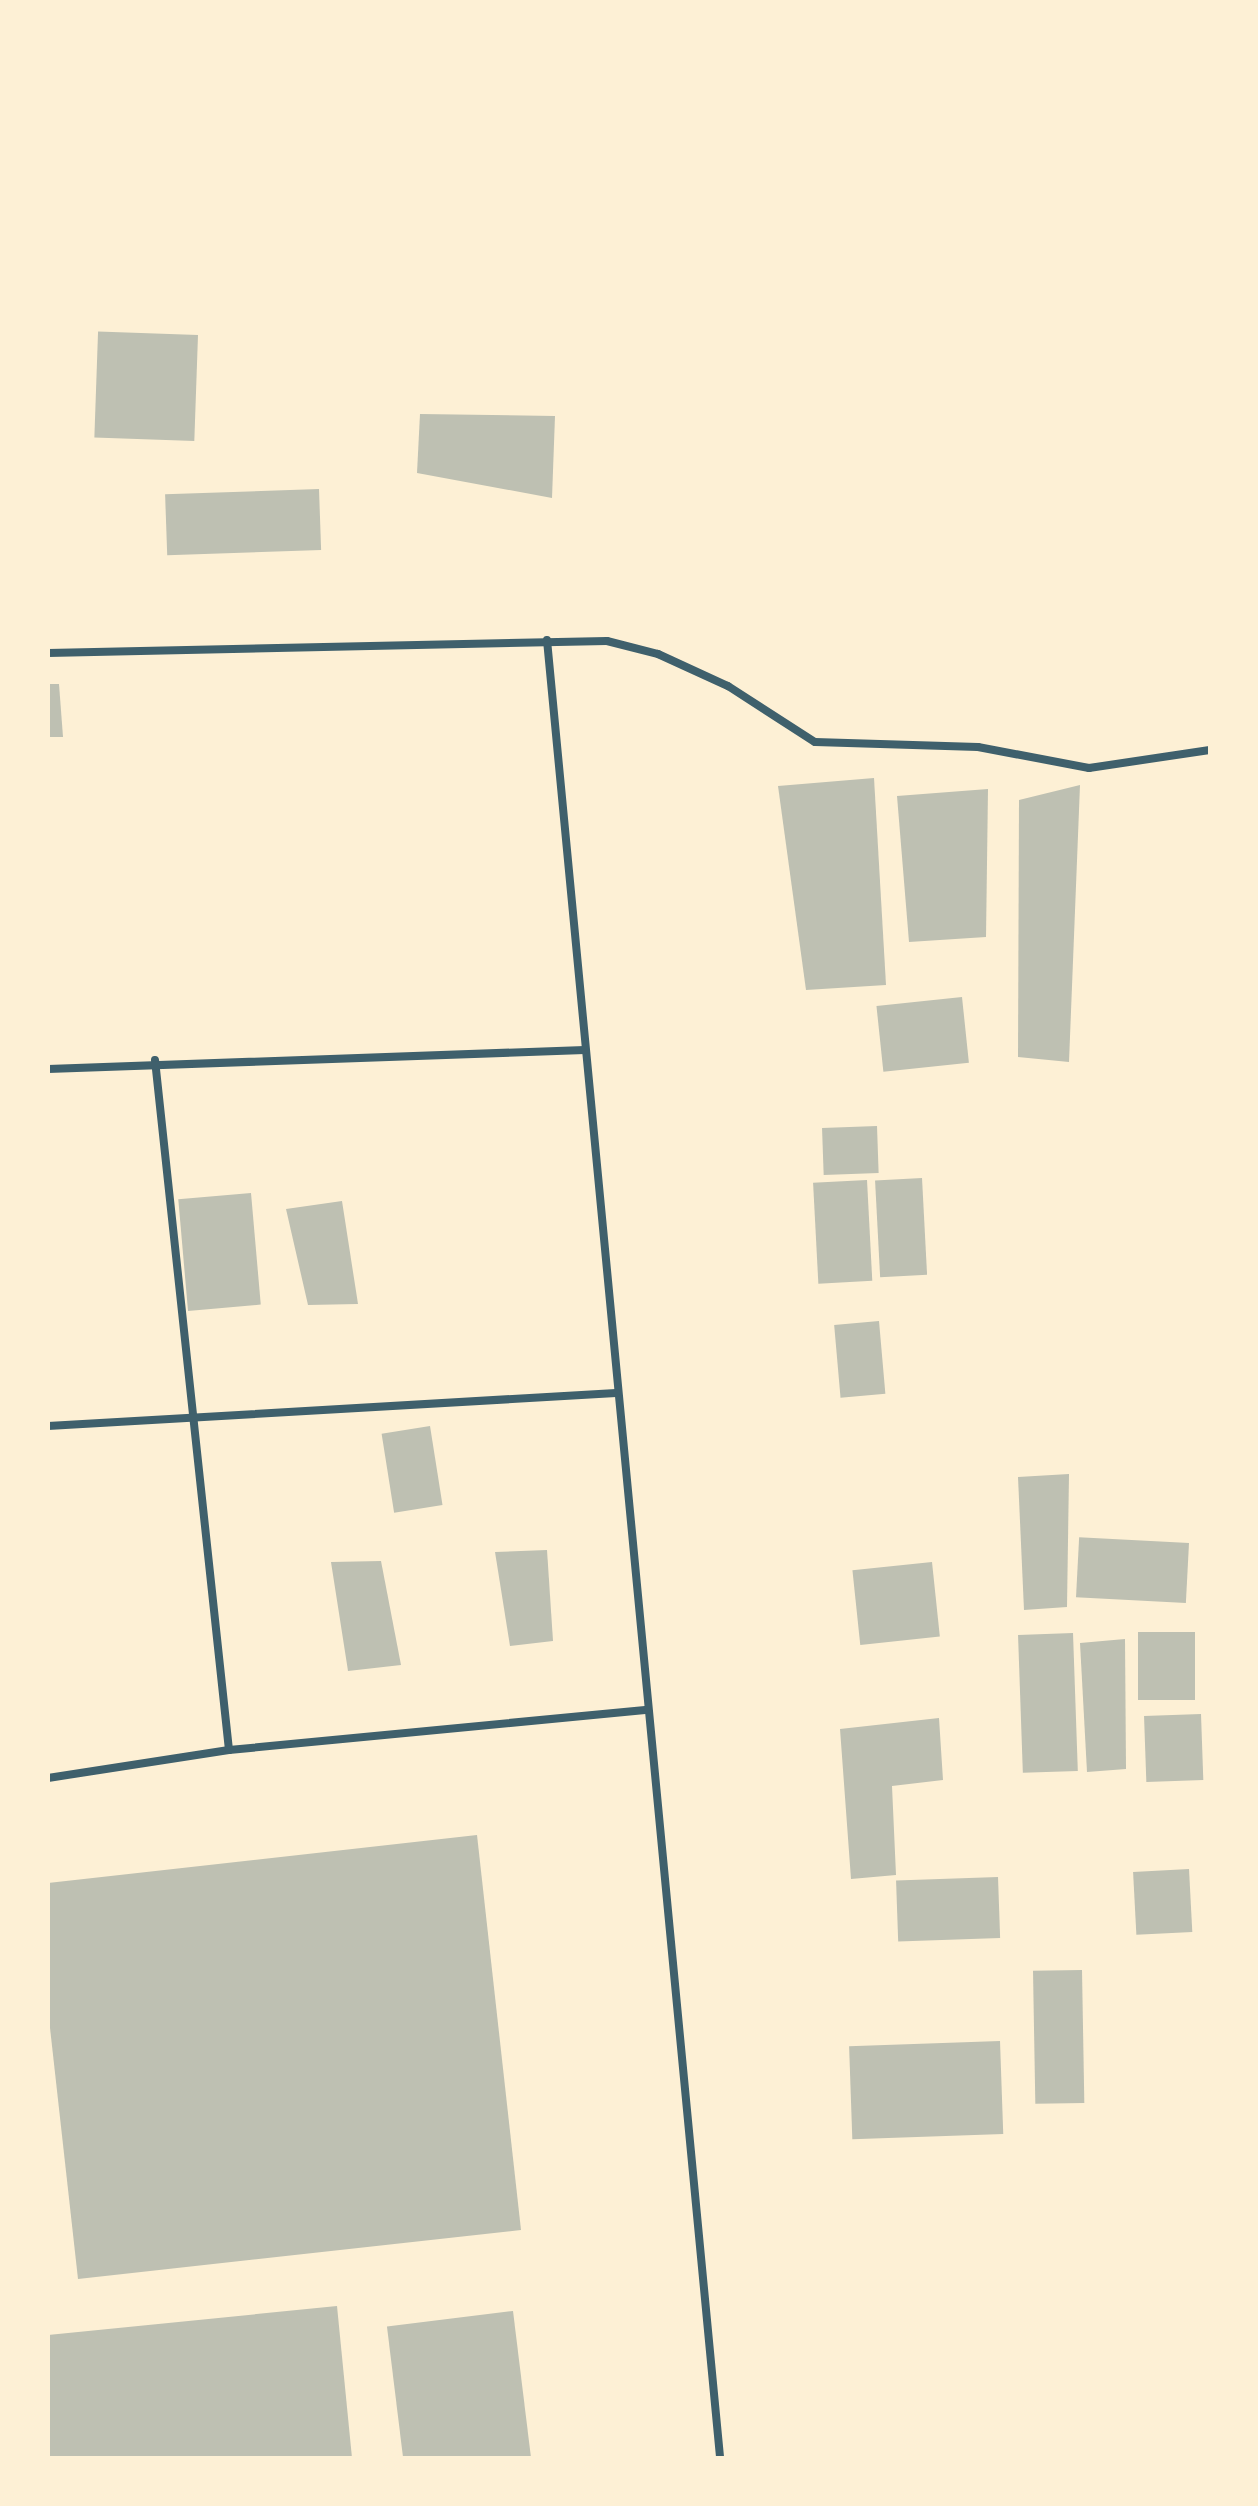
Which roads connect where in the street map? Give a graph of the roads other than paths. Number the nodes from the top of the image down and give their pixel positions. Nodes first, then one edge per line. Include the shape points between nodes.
1 (547, 640) junction
2 (48, 653) edge
3 (1210, 750) edge
4 (585, 1050) junction
5 (155, 1060) junction
6 (48, 1069) edge
7 (616, 1393) junction
8 (195, 1413) junction
9 (48, 1426) edge
10 (645, 1710) junction
11 (229, 1750) junction
12 (48, 1778) edge
13 (720, 2458) edge

1 - 2 street
1 - 3 street via 607,641 658,654 728,686 815,742 964,745 1089,768
1 - 4 street
4 - 5 street
4 - 7 street
5 - 6 street
5 - 8 street
7 - 8 street
7 - 10 street
8 - 9 street
8 - 11 street
10 - 11 street
10 - 13 street
11 - 12 street

